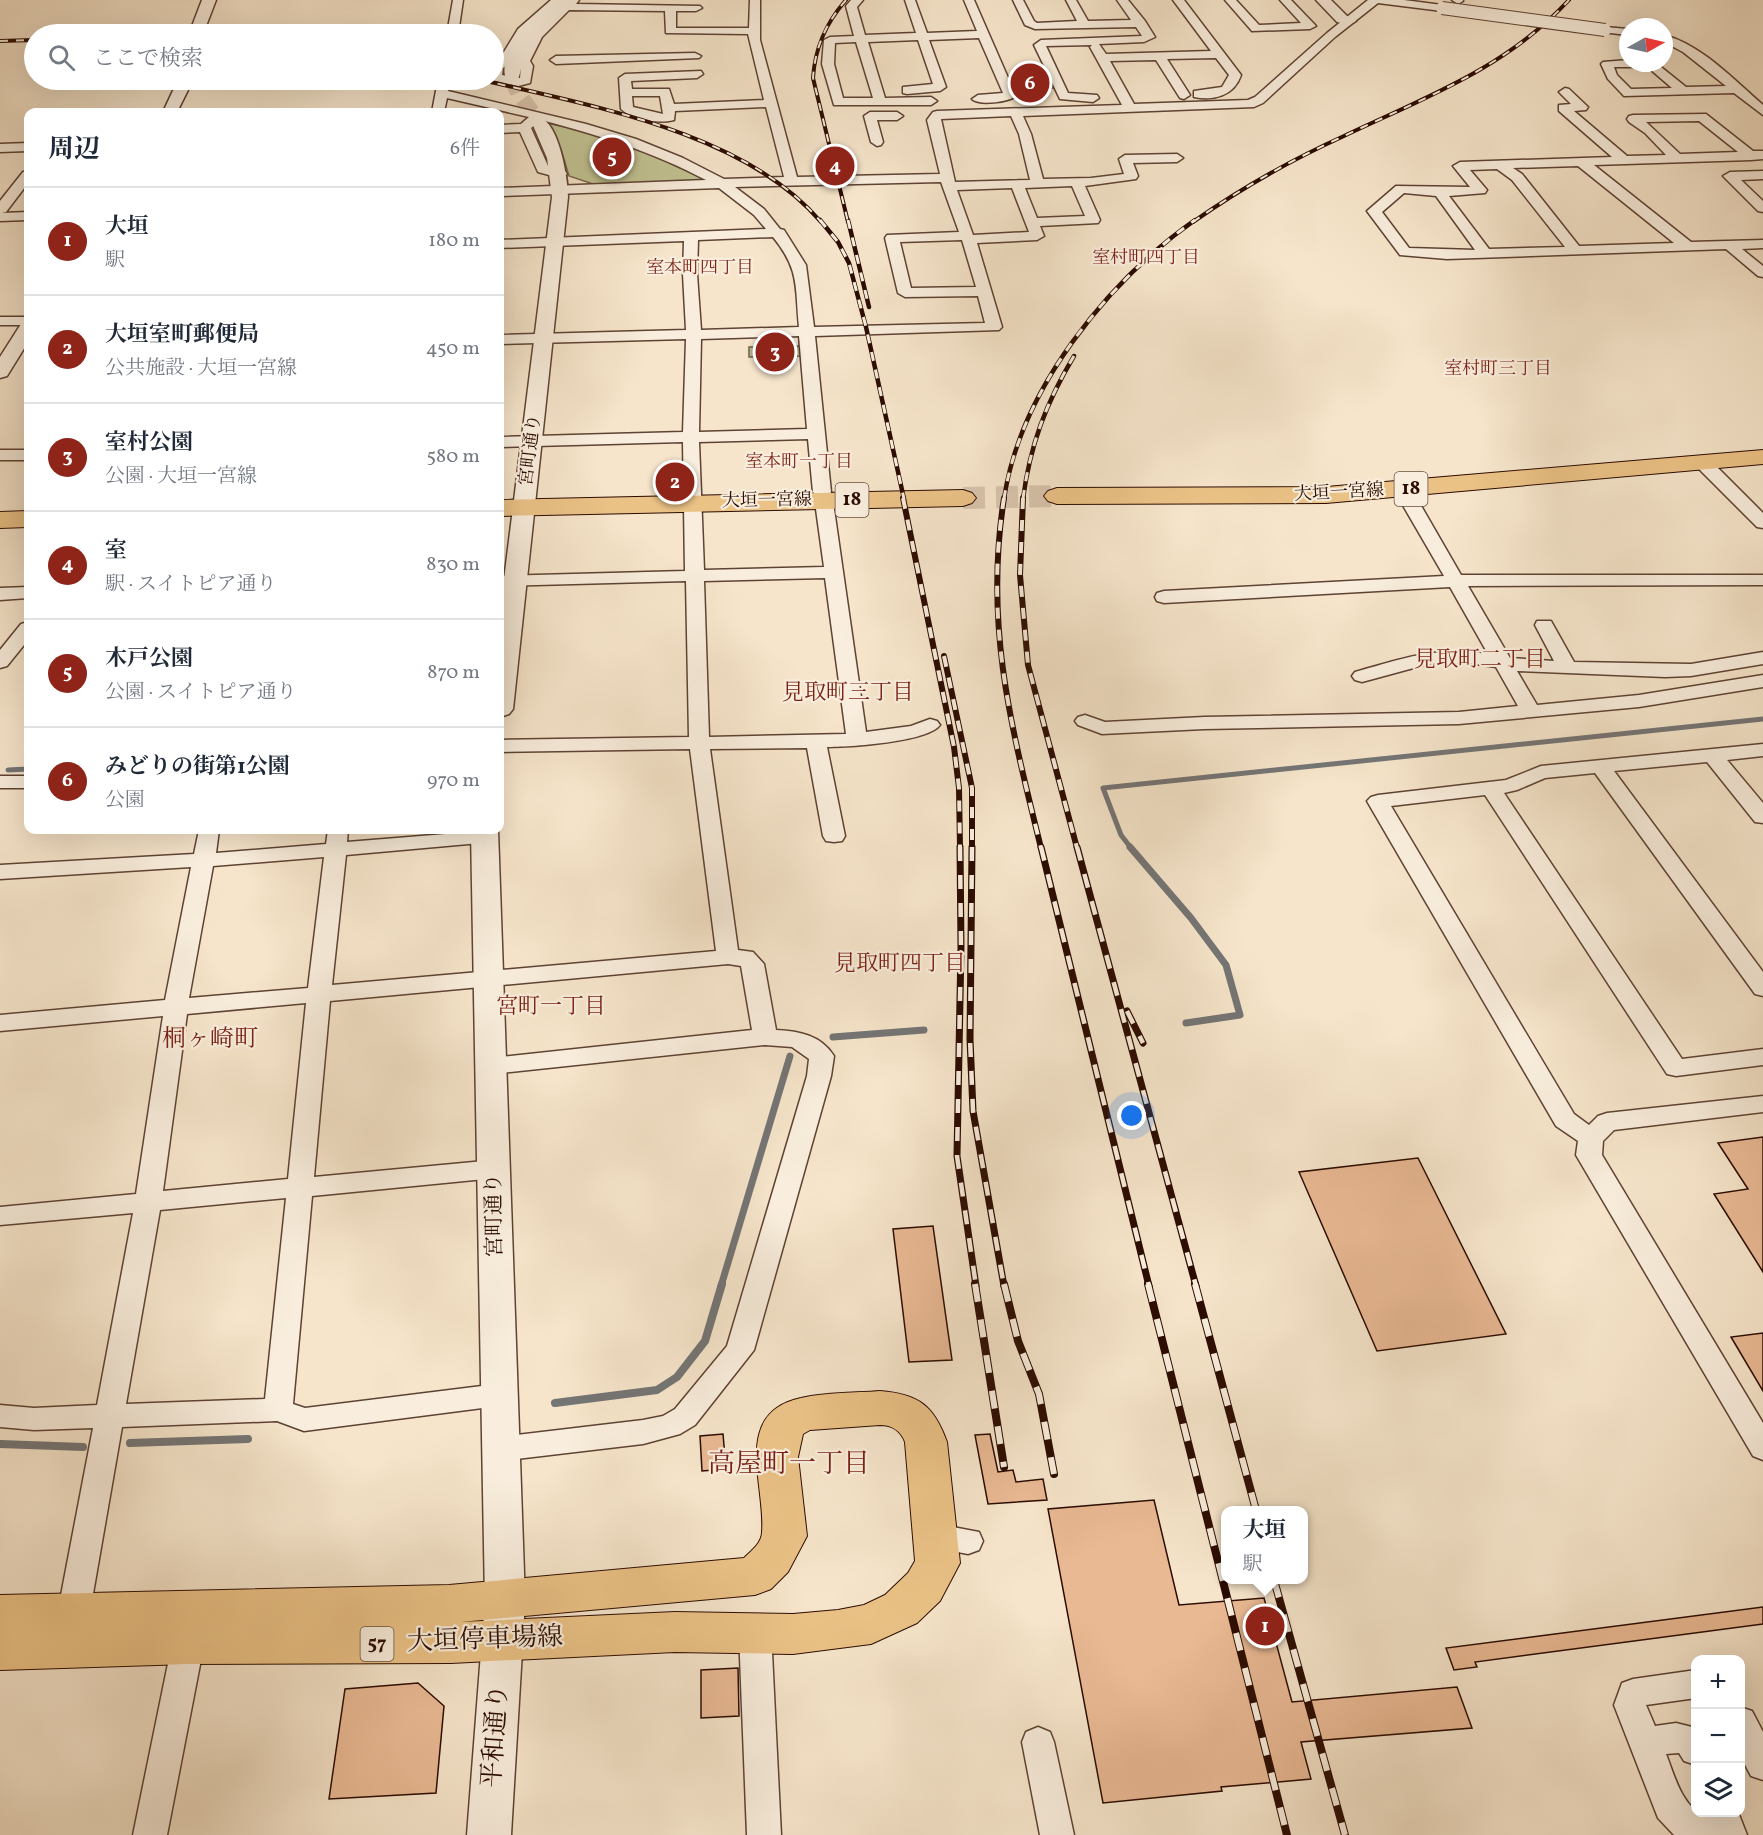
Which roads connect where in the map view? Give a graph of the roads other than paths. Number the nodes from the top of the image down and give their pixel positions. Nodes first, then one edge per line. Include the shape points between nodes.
1 (209, 0) edge
2 (458, 0) edge
3 (755, 0) edge
4 (858, 0) edge
5 (910, 0) edge
6 (969, 0) edge
7 (1018, 0) edge
8 (1071, 0) edge
9 (1122, 0) edge
10 (1178, 0) edge
11 (1230, 0) edge
12 (1285, 0) edge
13 (1323, 0) edge
14 (1353, 0) edge
15 (1377, 0) edge
16 (566, 2) edge
17 (671, 8) junction
18 (696, 8) dead end
19 (1365, 9) junction
20 (1349, 21) junction
21 (1141, 23) junction
22 (200, 24) edge
23 (454, 24) edge
24 (1084, 25) junction
25 (754, 31) junction
26 (1619, 31) edge
27 (983, 34) junction
28 (922, 35) junction
29 (861, 37) junction
30 (1093, 41) junction
31 (667, 44) junction
32 (1673, 44) edge
33 (1221, 54) junction
34 (695, 56) dead end
35 (1160, 57) junction
36 (1103, 58) junction
37 (556, 60) dead end
38 (1699, 60) junction
39 (1676, 61) dead end
40 (504, 62) edge
41 (1619, 64) edge
42 (1660, 72) edge
43 (697, 74) dead end
44 (512, 78) tunnel mouth
45 (504, 79) edge
46 (1737, 89) junction
47 (181, 90) edge
48 (442, 90) edge
49 (1683, 91) junction
50 (1565, 92) dead end
51 (441, 93) junction
52 (626, 93) junction
53 (1184, 95) junction
54 (878, 96) junction
55 (1123, 97) junction
56 (962, 100) dead end
57 (770, 103) junction
58 (172, 108) edge
59 (439, 108) edge
60 (490, 108) edge
61 (668, 108) junction
62 (1130, 109) junction
63 (1763, 111) edge
64 (504, 112) edge
65 (1016, 113) junction
66 (936, 116) junction
67 (535, 122) junction
68 (504, 128) edge
69 (877, 142) dead end
70 (24, 147) edge
71 (0, 148) edge
72 (1757, 156) edge
73 (1177, 158) dead end
74 (1678, 159) junction
75 (1624, 160) junction
76 (1581, 162) junction
77 (1502, 165) junction
78 (1763, 175) edge
79 (24, 180) edge
80 (792, 181) junction
81 (948, 182) junction
82 (1037, 183) junction
83 (1077, 183) junction
84 (1017, 184) junction
85 (560, 187) junction
86 (728, 187) junction
87 (504, 192) edge
88 (1440, 192) junction
89 (504, 198) edge
90 (1763, 208) edge
91 (24, 209) edge
92 (0, 212) edge
93 (24, 215) edge
94 (1033, 222) junction
95 (779, 233) junction
96 (691, 236) junction
97 (968, 237) junction
98 (554, 242) junction
99 (504, 244) edge
100 (1763, 244) edge
101 (1729, 245) junction
102 (1688, 247) junction
103 (1575, 250) junction
104 (1485, 253) junction
105 (1763, 273) edge
106 (984, 291) junction
107 (0, 321) edge
108 (24, 321) edge
109 (806, 332) junction
110 (24, 334) edge
111 (694, 334) junction
112 (543, 338) junction
113 (504, 339) edge
114 (14, 350) edge
115 (0, 372) edge
116 (814, 434) junction
117 (691, 438) junction
118 (533, 441) junction
119 (504, 442) edge
120 (24, 454) edge
121 (0, 455) edge
122 (1763, 458) edge
123 (1702, 462) junction
124 (1403, 490) junction
125 (1057, 496) tunnel mouth
126 (963, 498) tunnel mouth
127 (693, 502) junction
128 (511, 508) edge
129 (24, 519) edge
130 (0, 520) edge
131 (1763, 523) edge
132 (832, 572) junction
133 (696, 575) junction
134 (508, 580) edge
135 (1763, 580) edge
136 (1458, 582) junction
137 (24, 593) edge
138 (0, 594) edge
139 (1164, 597) dead end
140 (1544, 625) dead end
141 (504, 644) edge
142 (22, 645) edge
143 (1763, 658) edge
144 (1503, 661) junction
145 (0, 662) edge
146 (1567, 667) junction
147 (1362, 676) dead end
148 (1763, 681) edge
149 (1531, 712) junction
150 (1085, 721) dead end
151 (930, 725) dead end
152 (857, 740) junction
153 (699, 742) junction
154 (816, 742) junction
155 (504, 746) edge
156 (1763, 750) edge
157 (1712, 754) junction
158 (1600, 766) junction
159 (0, 782) edge
160 (24, 782) edge
161 (1491, 789) junction
162 (1763, 817) edge
163 (208, 834) edge
164 (460, 834) edge
165 (484, 834) edge
166 (834, 836) dead end
167 (337, 839) edge
168 (205, 860) junction
169 (0, 872) edge
170 (728, 957) junction
171 (488, 977) junction
172 (1763, 989) edge
173 (319, 994) junction
174 (176, 1006) junction
175 (0, 1023) edge
176 (765, 1037) junction
177 (1763, 1057) edge
178 (491, 1066) junction
179 (1763, 1104) edge
180 (1591, 1138) junction
181 (495, 1169) junction
182 (300, 1187) junction
183 (148, 1202) junction
184 (0, 1216) edge
185 (498, 1395) junction
186 (278, 1410) junction
187 (0, 1416) edge
188 (109, 1416) junction
189 (1763, 1448) edge
190 (499, 1449) junction
191 (74, 1611) junction
192 (0, 1615) edge
193 (504, 1621) junction
194 (755, 1632) junction
195 (188, 1644) junction
196 (0, 1650) edge
197 (1691, 1685) edge
198 (1745, 1731) edge
199 (1038, 1742) dead end
200 (1644, 1742) junction
201 (1691, 1744) edge
202 (1763, 1765) edge
203 (1723, 1817) edge
204 (1695, 1832) edge
205 (150, 1835) edge
206 (489, 1835) edge
207 (764, 1835) edge
208 (1057, 1835) edge
209 (1730, 1835) edge

1 - 22 street
2 - 23 street
3 - 25 street
4 - 29 street via 851,6
5 - 28 street
6 - 27 street
7 - 24 street via 1029,23 1035,26
8 - 24 street
9 - 21 street
10 - 33 street
11 - 12 street via 1256,29 1310,26
13 - 20 street
14 - 19 street
15 - 19 street
15 - 26 street, bridge
16 - 17 street
16 - 40 street via 522,31
16 - 44 street via 543,19 523,43 513,60
16 - 45 street via 529,48 524,61 526,80
17 - 18 street
17 - 31 street
19 - 20 street
20 - 62 street via 1250,104
21 - 24 street
21 - 30 street via 1149,37
25 - 31 street
25 - 57 street
27 - 28 street
27 - 56 street via 1010,96
28 - 29 street
28 - 54 street via 940,87
29 - 54 street
29 - 54 street via 830,40 828,64 838,102
30 - 36 street
30 - 55 street via 1040,45 1064,96
31 - 34 street
31 - 37 street via 611,65
32 - 38 street
33 - 35 street
33 - 53 street via 1234,69 1234,82 1218,94
35 - 36 street
35 - 53 street
36 - 55 street
38 - 39 street
38 - 46 street
41 - 49 street via 1607,64 1628,93
42 - 49 street
43 - 52 street via 625,78
46 - 49 street
46 - 63 street
47 - 58 street
48 - 51 street
50 - 75 street via 1582,107 1563,108
51 - 59 street
51 - 60 street
52 - 61 street via 665,92
52 - 61 street via 627,110 660,119 670,117
53 - 55 street
54 - 66 street via 936,101
55 - 62 street
57 - 61 street
57 - 80 street
62 - 65 street
64 - 67 street
65 - 66 street
65 - 82 street
66 - 69 street via 870,117
66 - 81 street via 933,120
67 - 68 street
67 - 85 street via 553,151
67 - 86 street via 631,143 686,164
70 - 71 street
72 - 74 street
72 - 74 street via 1702,117 1633,119
73 - 83 street via 1125,159 1131,176
74 - 75 street
75 - 76 street
76 - 77 street
76 - 102 street
77 - 88 street via 1460,166 1480,190
77 - 103 street via 1517,177
78 - 90 street via 1730,176
79 - 92 street
80 - 81 street
80 - 86 street
81 - 84 street
81 - 97 street
82 - 83 street
82 - 84 street
83 - 94 street via 1093,220
84 - 94 street
85 - 86 street
85 - 87 street
85 - 89 street
85 - 98 street, 宮町通り
86 - 95 street via 765,216
88 - 104 street
88 - 104 street via 1401,189 1374,211 1405,252
91 - 92 street
92 - 93 street
94 - 97 street via 1037,236
95 - 96 street
95 - 109 street via 800,265
96 - 98 street
96 - 111 street
97 - 106 street
97 - 106 street via 892,238 905,293
98 - 99 street
98 - 112 street, 宮町通り
100 - 101 street
101 - 102 street
101 - 105 street
102 - 103 street
103 - 104 street
106 - 109 street via 994,327
107 - 108 street
109 - 111 street
109 - 116 street
110 - 114 street
111 - 112 street
111 - 117 street
112 - 113 street
112 - 118 street, 宮町通り
114 - 115 street
116 - 117 street
116 - 132 street
117 - 118 street
117 - 127 street
118 - 119 street
118 - 128 street, 宮町通り
120 - 121 street
122 - 123 main road, 大垣一宮線 / 18
123 - 124 main road, 大垣一宮線 / 18
123 - 131 street
124 - 125 main road, 大垣一宮線 / 18 via 1326,495
124 - 136 street
126 - 127 main road, 大垣一宮線 / 18
127 - 128 main road, 大垣一宮線 / 18
127 - 133 street
128 - 134 street, 宮町通り
129 - 130 main road
132 - 133 street
132 - 152 street
133 - 134 street
133 - 153 street
134 - 141 street, 宮町通り
135 - 136 street
136 - 139 street
136 - 144 street
137 - 138 street
140 - 146 street
142 - 145 street
143 - 146 street via 1691,670
144 - 146 street via 1522,666
144 - 147 street via 1431,657
144 - 149 street
148 - 149 street via 1639,701
149 - 150 street via 1459,718 1102,729
151 - 152 street
152 - 154 street
153 - 154 street
153 - 155 street
153 - 170 street
154 - 166 street
156 - 157 street
157 - 158 street
157 - 162 street
158 - 161 street via 1541,772
158 - 172 street
159 - 160 street
161 - 177 street via 1676,1068
161 - 180 street via 1378,801 1565,1120
163 - 168 street
164 - 167 street
165 - 171 street, 宮町通り
167 - 168 street
167 - 173 street
168 - 169 street
168 - 174 street
170 - 171 street
170 - 176 street via 745,957 752,964
171 - 173 street
171 - 178 street, 宮町通り
173 - 174 street
173 - 182 street
174 - 175 street
174 - 183 street
176 - 178 street
176 - 190 street via 798,1039 822,1056 740,1350 686,1417 670,1426
178 - 181 street, 宮町通り
179 - 180 street via 1607,1122
180 - 189 street via 1589,1155
181 - 182 street
181 - 185 street, 宮町通り
182 - 183 street
182 - 186 street
183 - 184 street
183 - 188 street
185 - 186 street via 303,1420
185 - 190 street, 宮町通り
186 - 188 street
187 - 188 street
188 - 191 street
190 - 193 street, 宮町通り
191 - 192 main road, 大垣停車場線 / 57
191 - 193 main road, 大垣停車場線 / 57 via 449,1605
193 - 194 main road, 大垣停車場線 / 57 via 675,1632
193 - 194 main road, 大垣停車場線 / 57 via 755,1576 772,1559 784,1536 777,1457 781,1433 788,1422 802,1414 898,1409 920,1425 953,1539 924,1587 901,1609 871,1624 794,1634
193 - 195 main road, 大垣停車場線 / 57
193 - 206 street, 平和通り
194 - 207 street
195 - 196 main road, 大垣停車場線 / 57
195 - 205 street
197 - 200 street via 1634,1693 1630,1705
198 - 202 street
199 - 208 street
200 - 201 street via 1676,1738
200 - 204 street via 1670,1807
203 - 209 street

